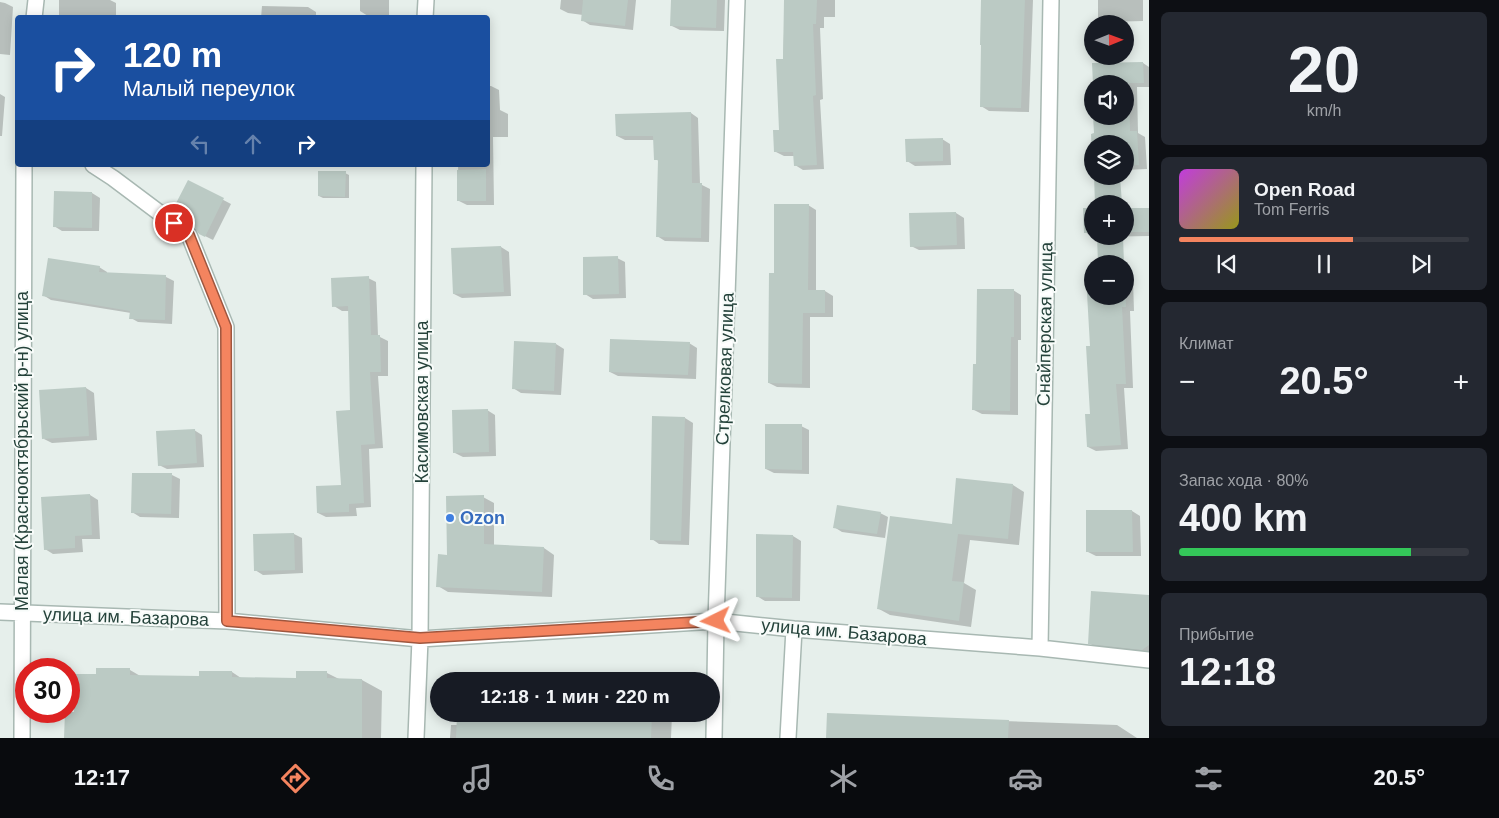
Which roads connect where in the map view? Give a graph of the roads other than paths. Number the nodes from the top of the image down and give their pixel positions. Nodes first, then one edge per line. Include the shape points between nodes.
1 (36, 0) edge
2 (426, 0) edge
3 (737, 0) edge
4 (1051, 0) edge
5 (34, 15) edge
6 (426, 15) edge
7 (24, 167) edge
8 (96, 167) edge
9 (424, 167) edge
10 (0, 612) edge
11 (22, 613) junction
12 (227, 621) junction
13 (716, 621) junction
14 (794, 629) junction
15 (420, 638) junction
16 (1040, 648) junction
17 (1149, 660) edge
18 (1149, 673) edge
19 (22, 738) edge
20 (416, 738) edge
21 (714, 738) edge
22 (788, 738) edge

1 - 5 street
2 - 6 street
3 - 13 street, Стрелковая улица
4 - 16 street, Снайперская улица
7 - 11 street, Малая (Краснооктябрьский р-н) улица
8 - 12 street via 189,235 226,327
9 - 15 street, Касимовская улица
10 - 11 street, улица им. Базарова
11 - 12 street, улица им. Базарова
11 - 19 street, Малая (Краснооктябрьский р-н) улица
12 - 15 street, улица им. Базарова
13 - 14 street, улица им. Базарова
13 - 15 street, улица им. Базарова
13 - 21 street, Стрелковая улица
14 - 16 street, улица им. Базарова
14 - 22 street
15 - 20 street, Касимовская улица
16 - 17 street, улица им. Базарова
17 - 18 street

